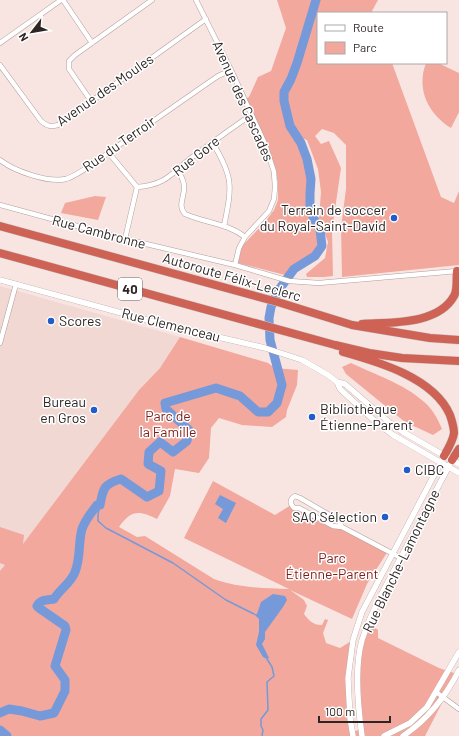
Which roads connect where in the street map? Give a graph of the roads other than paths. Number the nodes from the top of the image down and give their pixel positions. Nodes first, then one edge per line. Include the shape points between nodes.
1 (62, 0) edge
2 (152, 0) edge
3 (196, 0) edge
4 (206, 19) junction
5 (0, 43) edge
6 (92, 43) junction
7 (0, 65) edge
8 (231, 70) junction
9 (91, 101) junction
10 (251, 115) junction
11 (212, 142) junction
12 (108, 152) junction
13 (0, 160) edge
14 (178, 171) junction
15 (137, 187) junction
16 (0, 205) edge
17 (0, 226) edge
18 (224, 226) junction
19 (245, 237) junction
20 (125, 239) junction
21 (0, 253) edge
22 (235, 265) junction
23 (458, 271) edge
24 (0, 280) edge
25 (16, 284) junction
26 (352, 325) junction
27 (459, 340) edge
28 (317, 341) junction
29 (0, 342) edge
30 (459, 361) edge
31 (459, 449) edge
32 (443, 459) junction
33 (453, 464) edge
34 (459, 473) edge
35 (342, 527) junction
36 (394, 554) junction
37 (401, 558) junction
38 (459, 652) edge
39 (459, 670) edge
40 (436, 692) junction
41 (443, 697) junction
42 (459, 709) edge
43 (353, 736) edge
44 (362, 736) edge
45 (384, 736) edge
46 (403, 736) edge

1 - 5 street
1 - 6 street
2 - 6 street
3 - 4 street, Avenue des Cascades
4 - 8 street, Avenue des Cascades
4 - 9 street, Avenue des Moules
6 - 9 street via 72,58 68,65
7 - 9 street, Avenue des Moules via 41,121 51,127 58,125
8 - 10 street, Avenue des Cascades
8 - 12 street, Rue du Terroir via 218,76
10 - 11 street, Rue Gore
10 - 19 street, Avenue des Cascades via 270,158 275,187 274,200 269,211
11 - 14 street, Rue Gore
11 - 18 street via 223,158 230,185
12 - 13 street, Rue du Terroir via 74,175 58,180 23,172
12 - 15 street
14 - 15 street, Rue Gore via 156,184
14 - 18 street via 184,186 181,205 185,214
15 - 20 street
16 - 20 street, Rue Cambronne
17 - 26 highway, Autoroute Félix-Leclerc / 40
18 - 19 street
19 - 22 street, Avenue des Cascades via 238,248
20 - 22 street, Rue Cambronne
21 - 28 highway, 40
22 - 23 street, Rue Cambronne via 288,281 319,283
23 - 26 highway via 454,295 439,312 415,320
24 - 25 street, Rue Clemenceau
25 - 29 street
25 - 32 street, Rue Clemenceau via 162,324 265,348 302,360 344,384 390,423
26 - 27 highway, Autoroute Félix-Leclerc / 40 via 423,337
28 - 30 highway, 40 via 402,358
28 - 32 highway via 331,349 399,371 442,400 454,432
31 - 33 highway
32 - 33 street, Rue Clemenceau
32 - 36 street, Rue Blanche-Lamontagne
33 - 34 street, Rue Clemenceau
33 - 37 street, Rue Blanche-Lamontagne
35 - 35 street via 338,520 300,498 296,496 290,501 294,508 299,508 333,526
35 - 36 street
36 - 37 street
36 - 43 street, Rue Blanche-Lamontagne via 362,612 353,640 348,678
37 - 44 street, Rue Blanche-Lamontagne via 369,619 362,642 357,678
38 - 40 street
39 - 41 street
40 - 41 street
40 - 45 street via 427,707 410,723
41 - 42 street
41 - 46 street via 432,712

